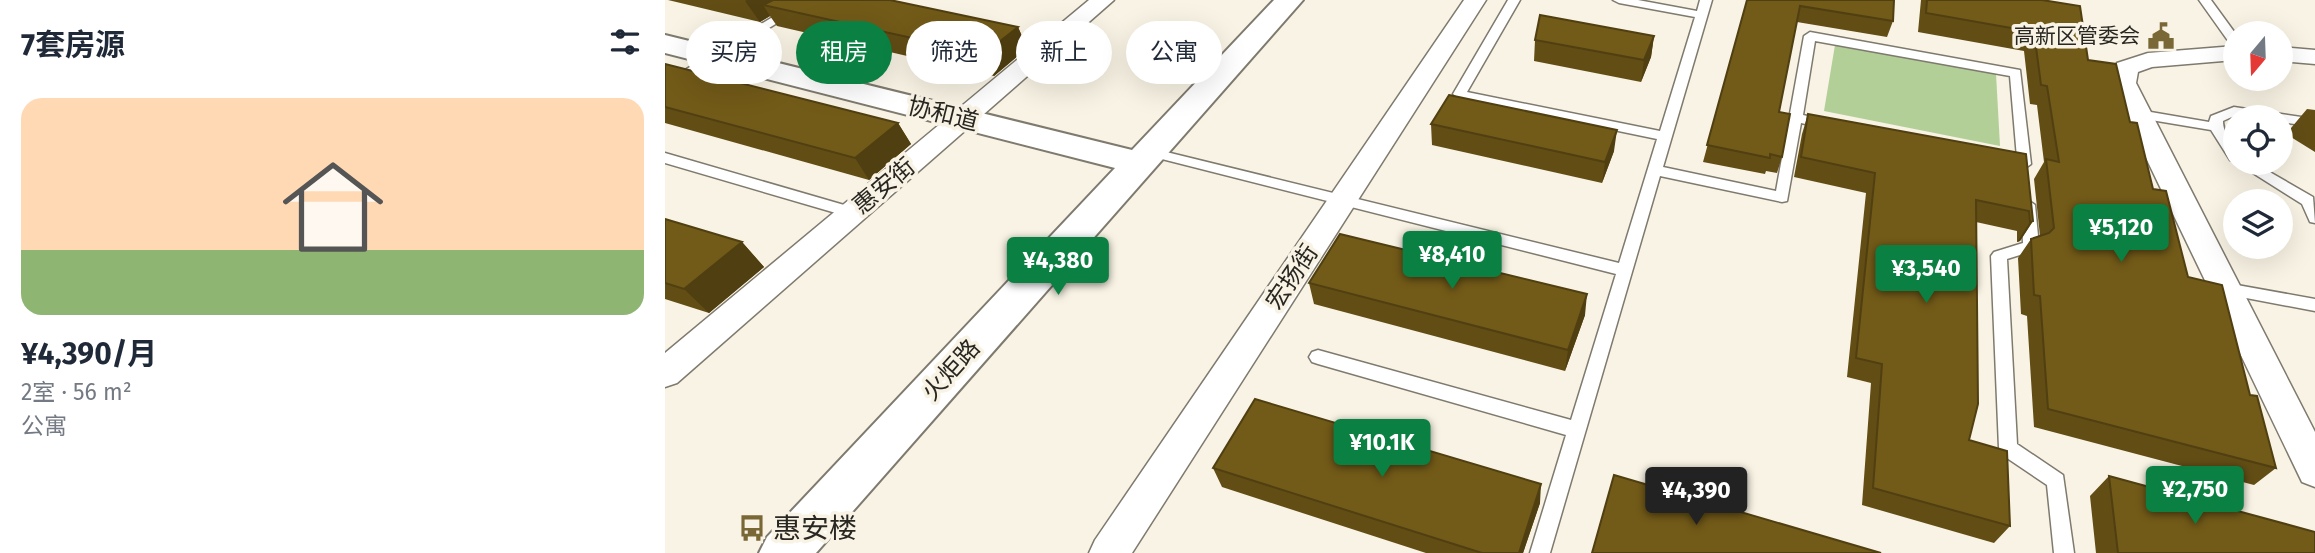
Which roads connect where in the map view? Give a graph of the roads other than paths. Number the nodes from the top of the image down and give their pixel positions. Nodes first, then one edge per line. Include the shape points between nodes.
1 (809, 0) edge
2 (1103, 0) edge
3 (1289, 0) edge
4 (1475, 0) edge
5 (1514, 0) edge
6 (1619, 0) edge
7 (2205, 0) edge
8 (1704, 7) edge
9 (776, 21) edge
10 (2223, 25) edge
11 (665, 44) edge
12 (686, 49) edge
13 (2223, 53) edge
14 (2293, 55) edge
15 (2315, 57) edge
16 (686, 73) edge
17 (782, 73) edge
18 (665, 87) edge
19 (2139, 114) junction
20 (2223, 116) edge
21 (1796, 118) junction
22 (963, 119) junction
23 (2293, 120) edge
24 (2315, 122) edge
25 (1836, 127) edge
26 (2216, 127) junction
27 (1664, 136) junction
28 (2223, 138) edge
29 (665, 158) edge
30 (1145, 158) junction
31 (1997, 159) edge
32 (1654, 170) junction
33 (2264, 175) edge
34 (2025, 178) junction
35 (1343, 200) junction
36 (853, 213) junction
37 (2315, 218) edge
38 (1623, 270) junction
39 (2226, 289) junction
40 (2315, 305) edge
41 (1318, 357) dead end
42 (665, 373) edge
43 (1577, 430) junction
44 (2315, 470) edge
45 (784, 553) edge
46 (1109, 553) edge
47 (1540, 553) edge
48 (2064, 553) edge

1 - 9 lane
2 - 22 street, 惠安街
3 - 30 street, 火炬路
4 - 35 street, 宏扬街
5 - 27 lane via 1459,94
6 - 8 lane
7 - 10 lane
8 - 27 lane
11 - 12 street, 协和道
13 - 19 street via 2148,60 2126,68 2123,83
14 - 15 street
16 - 18 lane
17 - 22 street, 协和道
19 - 26 lane
19 - 39 street
20 - 26 lane via 2215,119
21 - 25 lane
21 - 32 lane via 1782,197
21 - 34 lane via 1810,36 2016,73
22 - 30 street, 协和道
22 - 36 street, 惠安街
23 - 24 lane
26 - 28 lane
27 - 32 lane
29 - 36 lane
30 - 35 lane
30 - 45 street, 火炬路
31 - 34 lane
32 - 38 lane
33 - 37 lane via 2308,201
34 - 48 lane via 2031,246 1999,256 2008,447 2056,481
35 - 38 lane
35 - 46 street, 宏扬街
36 - 42 street, 惠安街
38 - 43 lane
39 - 40 lane
39 - 44 street
41 - 43 lane
43 - 47 lane

